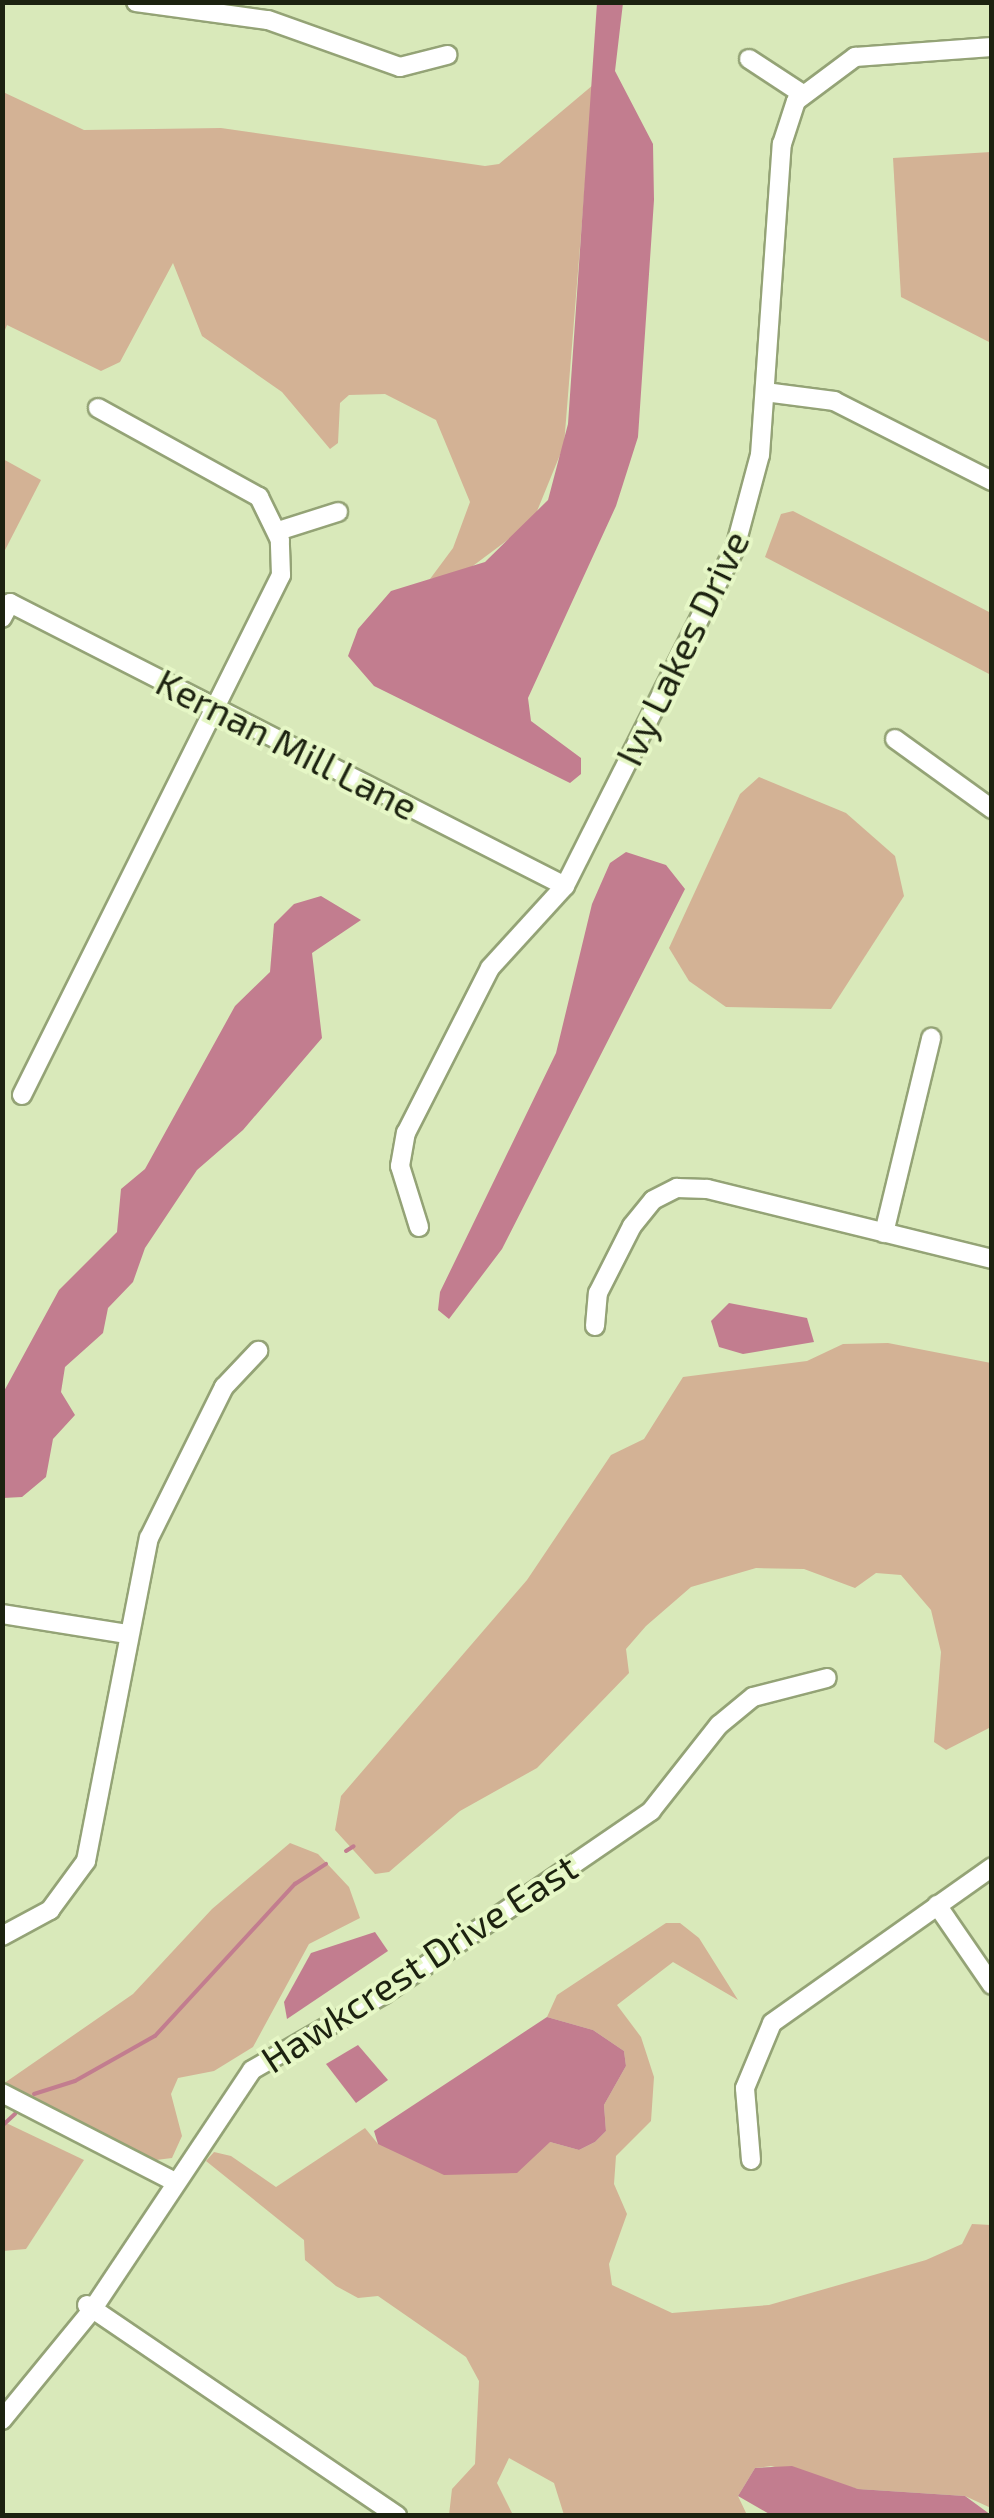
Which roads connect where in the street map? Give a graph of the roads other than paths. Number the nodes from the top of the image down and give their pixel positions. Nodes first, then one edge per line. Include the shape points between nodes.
1 (136, 2) edge
2 (208, 7) edge
3 (992, 47) edge
4 (447, 56) dead end
5 (749, 58) dead end
6 (801, 94) junction
7 (766, 392) junction
8 (98, 408) dead end
9 (992, 481) edge
10 (338, 512) dead end
11 (278, 531) junction
12 (6, 610) edge
13 (219, 710) junction
14 (894, 739) dead end
15 (992, 809) edge
16 (565, 886) junction
17 (931, 1038) dead end
18 (22, 1096) dead end
19 (418, 1228) dead end
20 (884, 1232) junction
21 (992, 1259) edge
22 (595, 1326) dead end
23 (258, 1351) dead end
24 (2, 1614) edge
25 (126, 1634) junction
26 (827, 1678) dead end
27 (992, 1868) edge
28 (937, 1904) junction
29 (2, 1936) edge
30 (992, 1985) edge
31 (2, 2093) edge
32 (751, 2160) dead end
33 (175, 2182) junction
34 (88, 2307) junction
35 (2, 2420) edge
36 (397, 2516) edge

1 - 2 street
2 - 4 street via 268,20 400,67
3 - 6 street via 854,57
5 - 6 street
6 - 7 street, Ivy Lakes Drive via 782,144
7 - 9 street via 834,401
7 - 16 street, Ivy Lakes Drive via 760,455 735,548
8 - 11 street via 244,485
10 - 11 street
11 - 13 street via 278,592
12 - 13 street, Kernan Mill Lane
13 - 16 street, Kernan Mill Lane
13 - 18 street
14 - 15 street
16 - 19 street, Ivy Lakes Drive via 490,968 406,1134 400,1166
17 - 20 street
20 - 21 street
20 - 22 street via 677,1188 643,1208 632,1226 598,1294
23 - 25 street via 224,1387 160,1514
24 - 25 street
25 - 29 street via 86,1860 50,1910
26 - 33 street, Hawkcrest Drive East via 753,1697 719,1725 651,1811 384,1994 263,2060
27 - 28 street
28 - 30 street
28 - 32 street via 772,2022 744,2088
31 - 33 street
33 - 34 street, Hawkcrest Drive East
34 - 35 street, Hawkcrest Drive East
34 - 36 street

